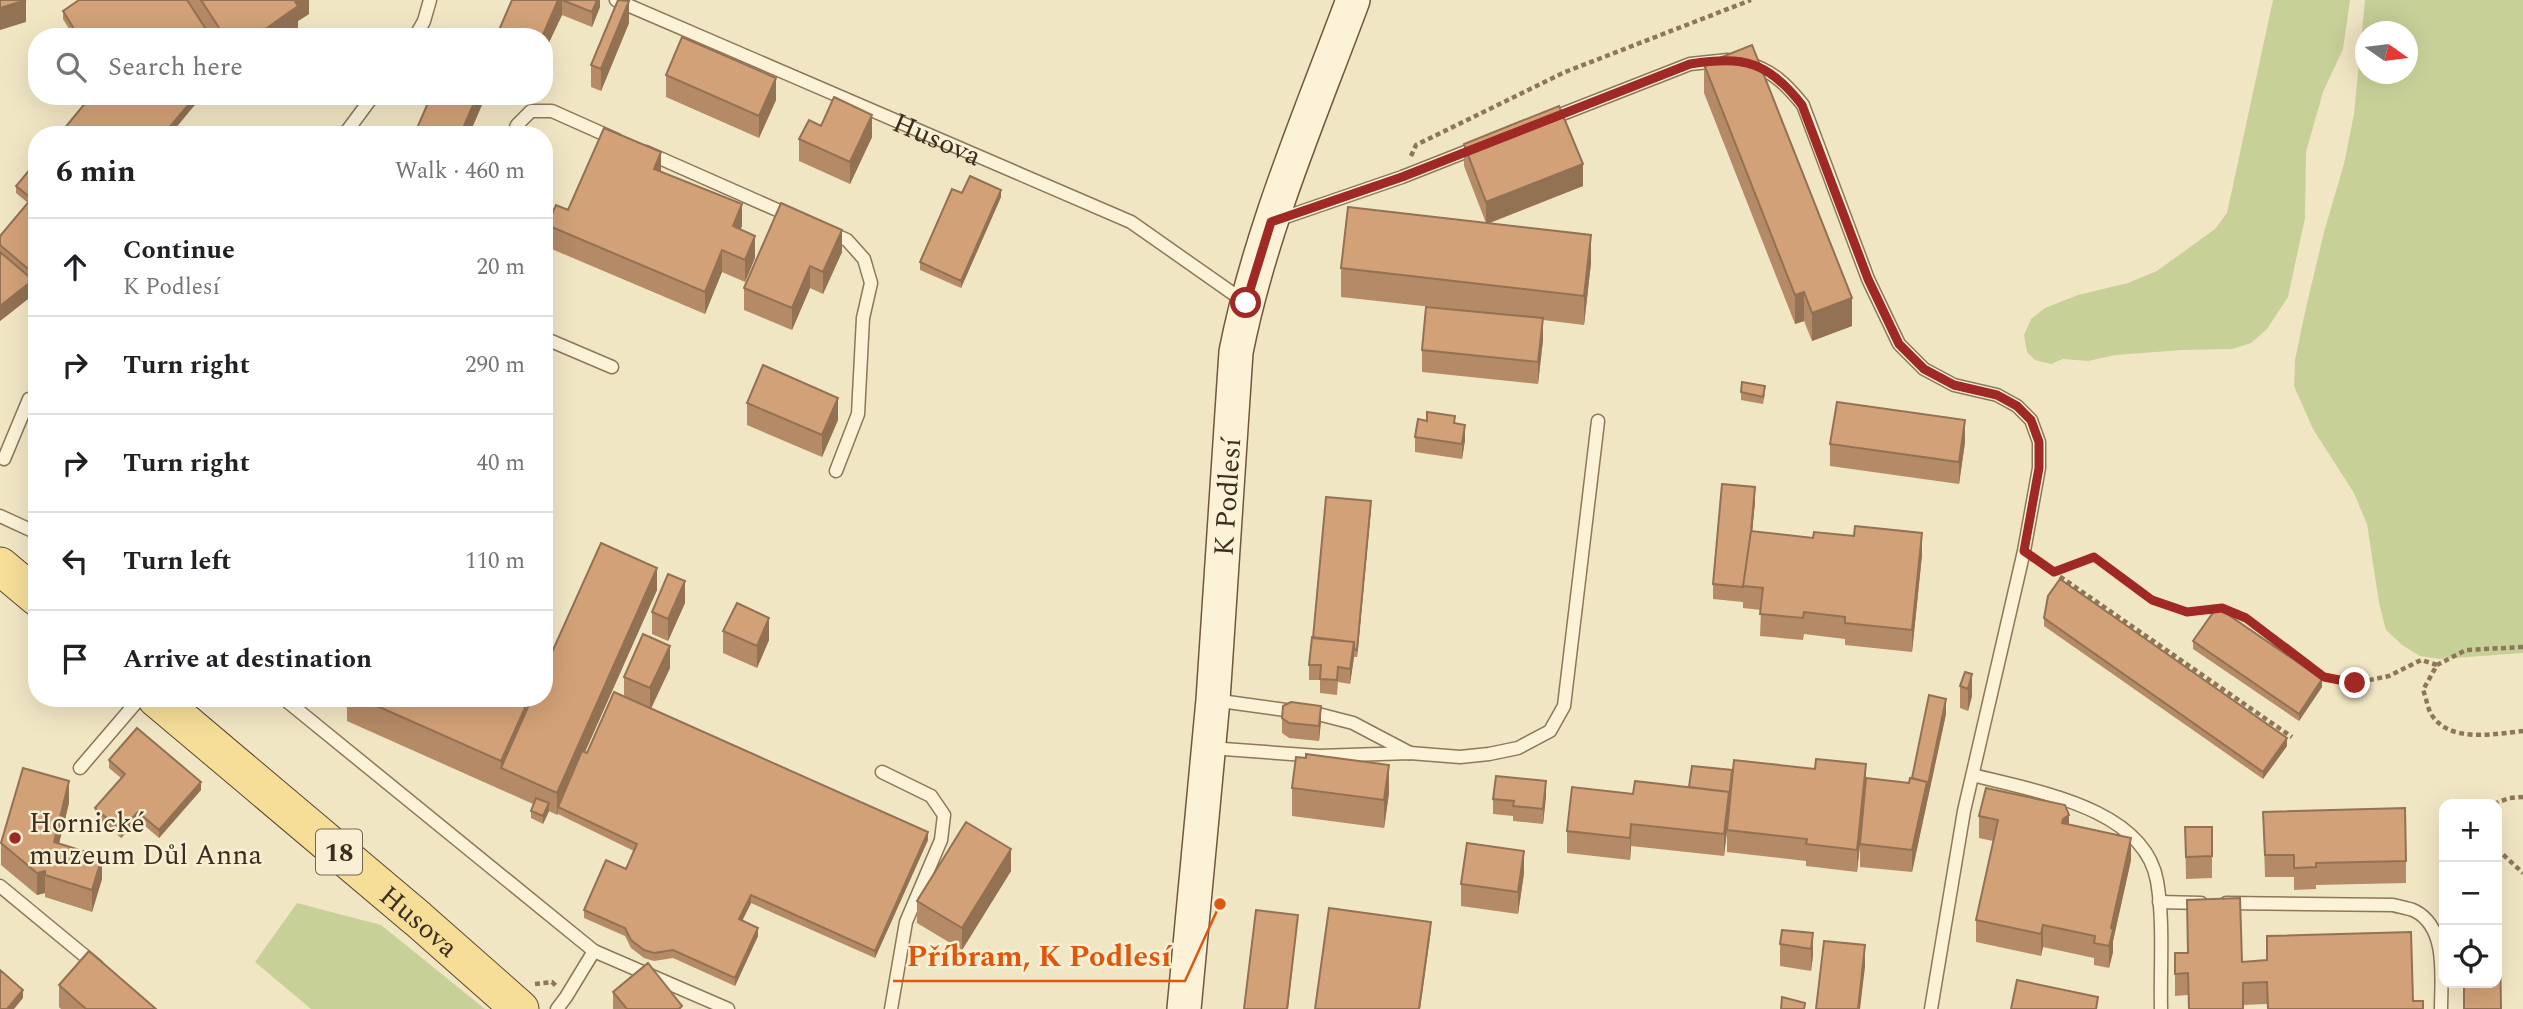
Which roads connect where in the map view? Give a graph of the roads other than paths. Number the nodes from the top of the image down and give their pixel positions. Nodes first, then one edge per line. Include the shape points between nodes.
1 (430, 0) edge
2 (616, 0) edge
3 (1353, 0) edge
4 (420, 28) edge
5 (366, 105) edge
6 (1540, 123) edge
7 (351, 126) edge
8 (517, 126) edge
9 (1490, 142) edge
10 (1271, 222) junction
11 (1246, 303) junction
12 (553, 342) edge
13 (612, 367) dead end
14 (28, 401) edge
15 (1598, 421) dead end
16 (4, 460) dead end
17 (836, 471) dead end
18 (0, 516) edge
19 (28, 529) edge
20 (0, 566) edge
21 (28, 589) edge
22 (1213, 700) junction
23 (132, 707) edge
24 (167, 707) edge
25 (294, 707) edge
26 (1208, 748) junction
27 (1410, 753) junction
28 (80, 768) dead end
29 (882, 772) dead end
30 (1973, 775) junction
31 (0, 886) edge
32 (2159, 902) junction
33 (594, 951) junction
34 (106, 974) edge
35 (520, 1009) edge
36 (556, 1009) edge
37 (728, 1009) edge
38 (891, 1009) edge
39 (1184, 1009) edge
40 (1931, 1009) edge
41 (2161, 1009) edge
42 (2441, 1009) edge

1 - 4 lane
2 - 11 lane, Husova via 1130,222
3 - 10 street, K Podlesí
5 - 7 lane
6 - 30 lane via 1690,64 1721,59 1768,71 1786,83 1802,105 1868,279 1899,344 1924,369 1954,385 1997,395 2031,420 2039,442 2039,468
8 - 17 lane via 531,111 552,111 847,240 856,249 872,283 863,318 858,414
9 - 10 lane
10 - 11 street, K Podlesí
11 - 22 street, K Podlesí via 1236,352
12 - 13 lane
14 - 16 lane
15 - 27 lane via 1564,706 1550,731 1518,748 1460,757
18 - 19 lane
20 - 21 main road
22 - 26 street, K Podlesí
22 - 27 lane via 1353,723
23 - 28 lane
24 - 35 main road, Husova / 18
25 - 33 lane
26 - 27 lane via 1319,756
26 - 39 street, K Podlesí
29 - 38 lane via 931,796 944,815 941,840 906,922
30 - 32 lane via 2071,801 2104,816 2150,859
30 - 40 lane
31 - 34 lane
32 - 41 lane
32 - 42 lane via 2393,905 2416,911 2432,927 2441,951
33 - 36 lane
33 - 37 lane

